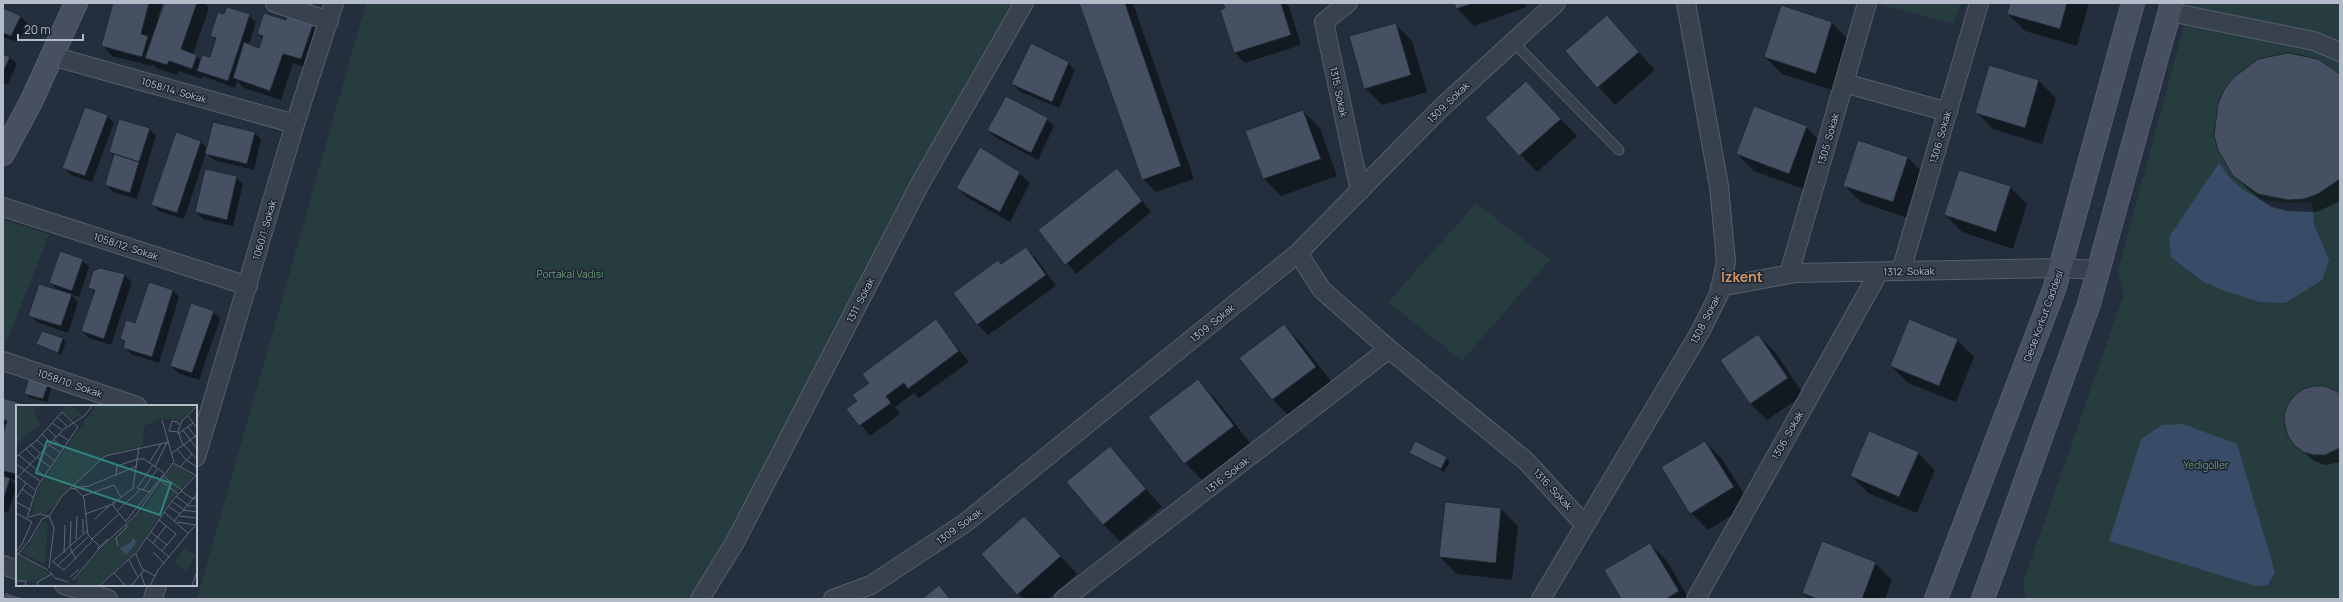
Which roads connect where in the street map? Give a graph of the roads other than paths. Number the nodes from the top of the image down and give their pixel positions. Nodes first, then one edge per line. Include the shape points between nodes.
1 (275, 3) edge
2 (334, 3) edge
3 (1024, 3) edge
4 (1348, 3) edge
5 (1556, 3) edge
6 (1686, 3) edge
7 (1867, 3) edge
8 (1979, 3) edge
9 (2133, 3) edge
10 (73, 4) edge
11 (2171, 7) edge
12 (328, 21) junction
13 (1513, 42) junction
14 (2340, 52) edge
15 (52, 56) junction
16 (1844, 83) junction
17 (1948, 112) junction
18 (295, 124) junction
19 (9, 129) edge
20 (1619, 150) dead end
21 (3, 154) edge
22 (1360, 191) junction
23 (3, 207) edge
24 (1298, 253) junction
25 (2060, 268) junction
26 (2098, 270) junction
27 (1901, 271) junction
28 (1879, 272) junction
29 (1789, 274) junction
30 (248, 286) junction
31 (1720, 287) junction
32 (1389, 349) junction
33 (3, 361) edge
34 (134, 405) edge
35 (200, 427) edge
36 (197, 450) edge
37 (1585, 524) junction
38 (3, 565) edge
39 (16, 570) edge
40 (67, 586) edge
41 (157, 586) edge
42 (108, 599) edge
43 (153, 599) edge
44 (700, 599) edge
45 (832, 599) edge
46 (1064, 599) edge
47 (1541, 599) edge
48 (1696, 599) edge
49 (1936, 599) edge
50 (1983, 599) edge

1 - 12 street
2 - 12 street, 1060/1. Sokak
3 - 44 street, 1311. Sokak via 921,182 735,542
4 - 22 street, 1315. Sokak via 1324,22
5 - 13 street, 1309. Sokak
6 - 31 street, 1308. Sokak via 1725,232 1726,262
7 - 16 street, 1305. Sokak
8 - 17 street, 1306. Sokak
9 - 25 main road, Dede Korkut Caddesi
10 - 15 main road
11 - 14 street via 2314,41
11 - 26 main road
12 - 18 street, 1060/1. Sokak
13 - 20 lane
13 - 22 street, 1309. Sokak via 1441,108
15 - 18 street, 1058/14. Sokak
15 - 19 main road via 31,102
16 - 17 street
16 - 29 street, 1305. Sokak
17 - 27 street, 1306. Sokak
18 - 30 street, 1060/1. Sokak
19 - 21 main road
22 - 24 street, 1309. Sokak
23 - 30 street, 1058/12. Sokak
24 - 32 street, 1316. Sokak via 1322,290
24 - 45 street, 1309. Sokak via 965,523 871,586
25 - 26 street, 1312. Sokak
25 - 27 street, 1312. Sokak
25 - 49 main road, Dede Korkut Caddesi
26 - 50 main road via 2089,304
27 - 28 street, 1312. Sokak
28 - 29 street, 1312. Sokak
28 - 48 street, 1306. Sokak
29 - 31 street, 1312. Sokak
30 - 35 street, 1060/1. Sokak
31 - 37 street, 1308. Sokak via 1700,332
32 - 37 street, 1316. Sokak via 1526,461
32 - 46 street, 1316. Sokak
33 - 34 street, 1058/10. Sokak
35 - 36 street, 1060/1. Sokak
37 - 47 street, 1308. Sokak
38 - 39 street
40 - 42 street
41 - 43 street

